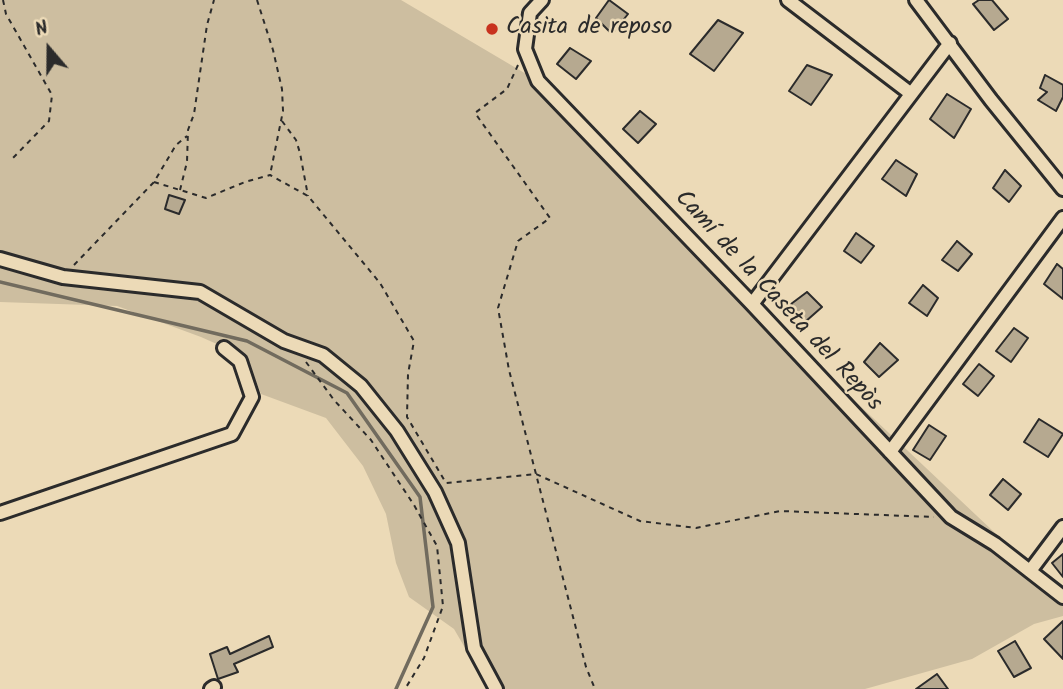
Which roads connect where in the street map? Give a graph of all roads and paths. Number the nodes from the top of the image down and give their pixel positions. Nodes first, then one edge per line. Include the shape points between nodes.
1 (3, 0) edge
2 (214, 0) edge
3 (257, 0) edge
4 (542, 0) edge
5 (788, 0) edge
6 (915, 0) edge
7 (950, 43) junction
8 (525, 49) junction
9 (910, 93) junction
10 (281, 120) junction
11 (188, 135) junction
12 (11, 160) dead end
13 (270, 176) junction
14 (153, 182) junction
15 (1063, 189) edge
16 (180, 190) junction
17 (308, 196) junction
18 (1063, 218) edge
19 (0, 259) edge
20 (63, 277) junction
21 (752, 304) junction
22 (292, 344) junction
23 (224, 348) dead end
24 (890, 452) junction
25 (536, 474) junction
26 (0, 513) edge
27 (951, 517) junction
28 (1063, 527) edge
29 (1030, 571) junction
30 (1063, 597) edge
31 (405, 689) edge
32 (496, 689) edge
33 (595, 689) edge

1 - 12 path via 6,14 52,95 49,121
2 - 11 path
3 - 10 path via 282,89
4 - 8 street via 530,13
5 - 9 street
6 - 7 street
7 - 9 street
7 - 15 street
8 - 21 street, Camí de la Caseta del Repòs via 538,81
8 - 25 path via 507,89 475,113 550,218 518,241 498,308
9 - 21 street
10 - 13 path
10 - 17 path via 296,140
11 - 14 path via 176,145
11 - 16 path
13 - 16 path via 206,198
13 - 17 path
14 - 16 path
14 - 20 path
17 - 25 path via 380,283 414,341 407,417 446,483
18 - 24 street
19 - 20 street
20 - 22 street via 200,292
21 - 24 street, Camí de la Caseta del Repòs
22 - 31 path via 371,440 437,547 443,606 424,658
22 - 32 street via 323,355 361,386 397,431 435,492 458,543 474,648
23 - 26 street via 240,361 252,397 232,434
24 - 27 street, Camí de la Caseta del Repòs
25 - 27 path via 640,521 696,528 780,511
25 - 33 path
27 - 29 street, Camí de la Caseta del Repòs
28 - 29 street
29 - 30 street, Camí de la Caseta del Repòs

